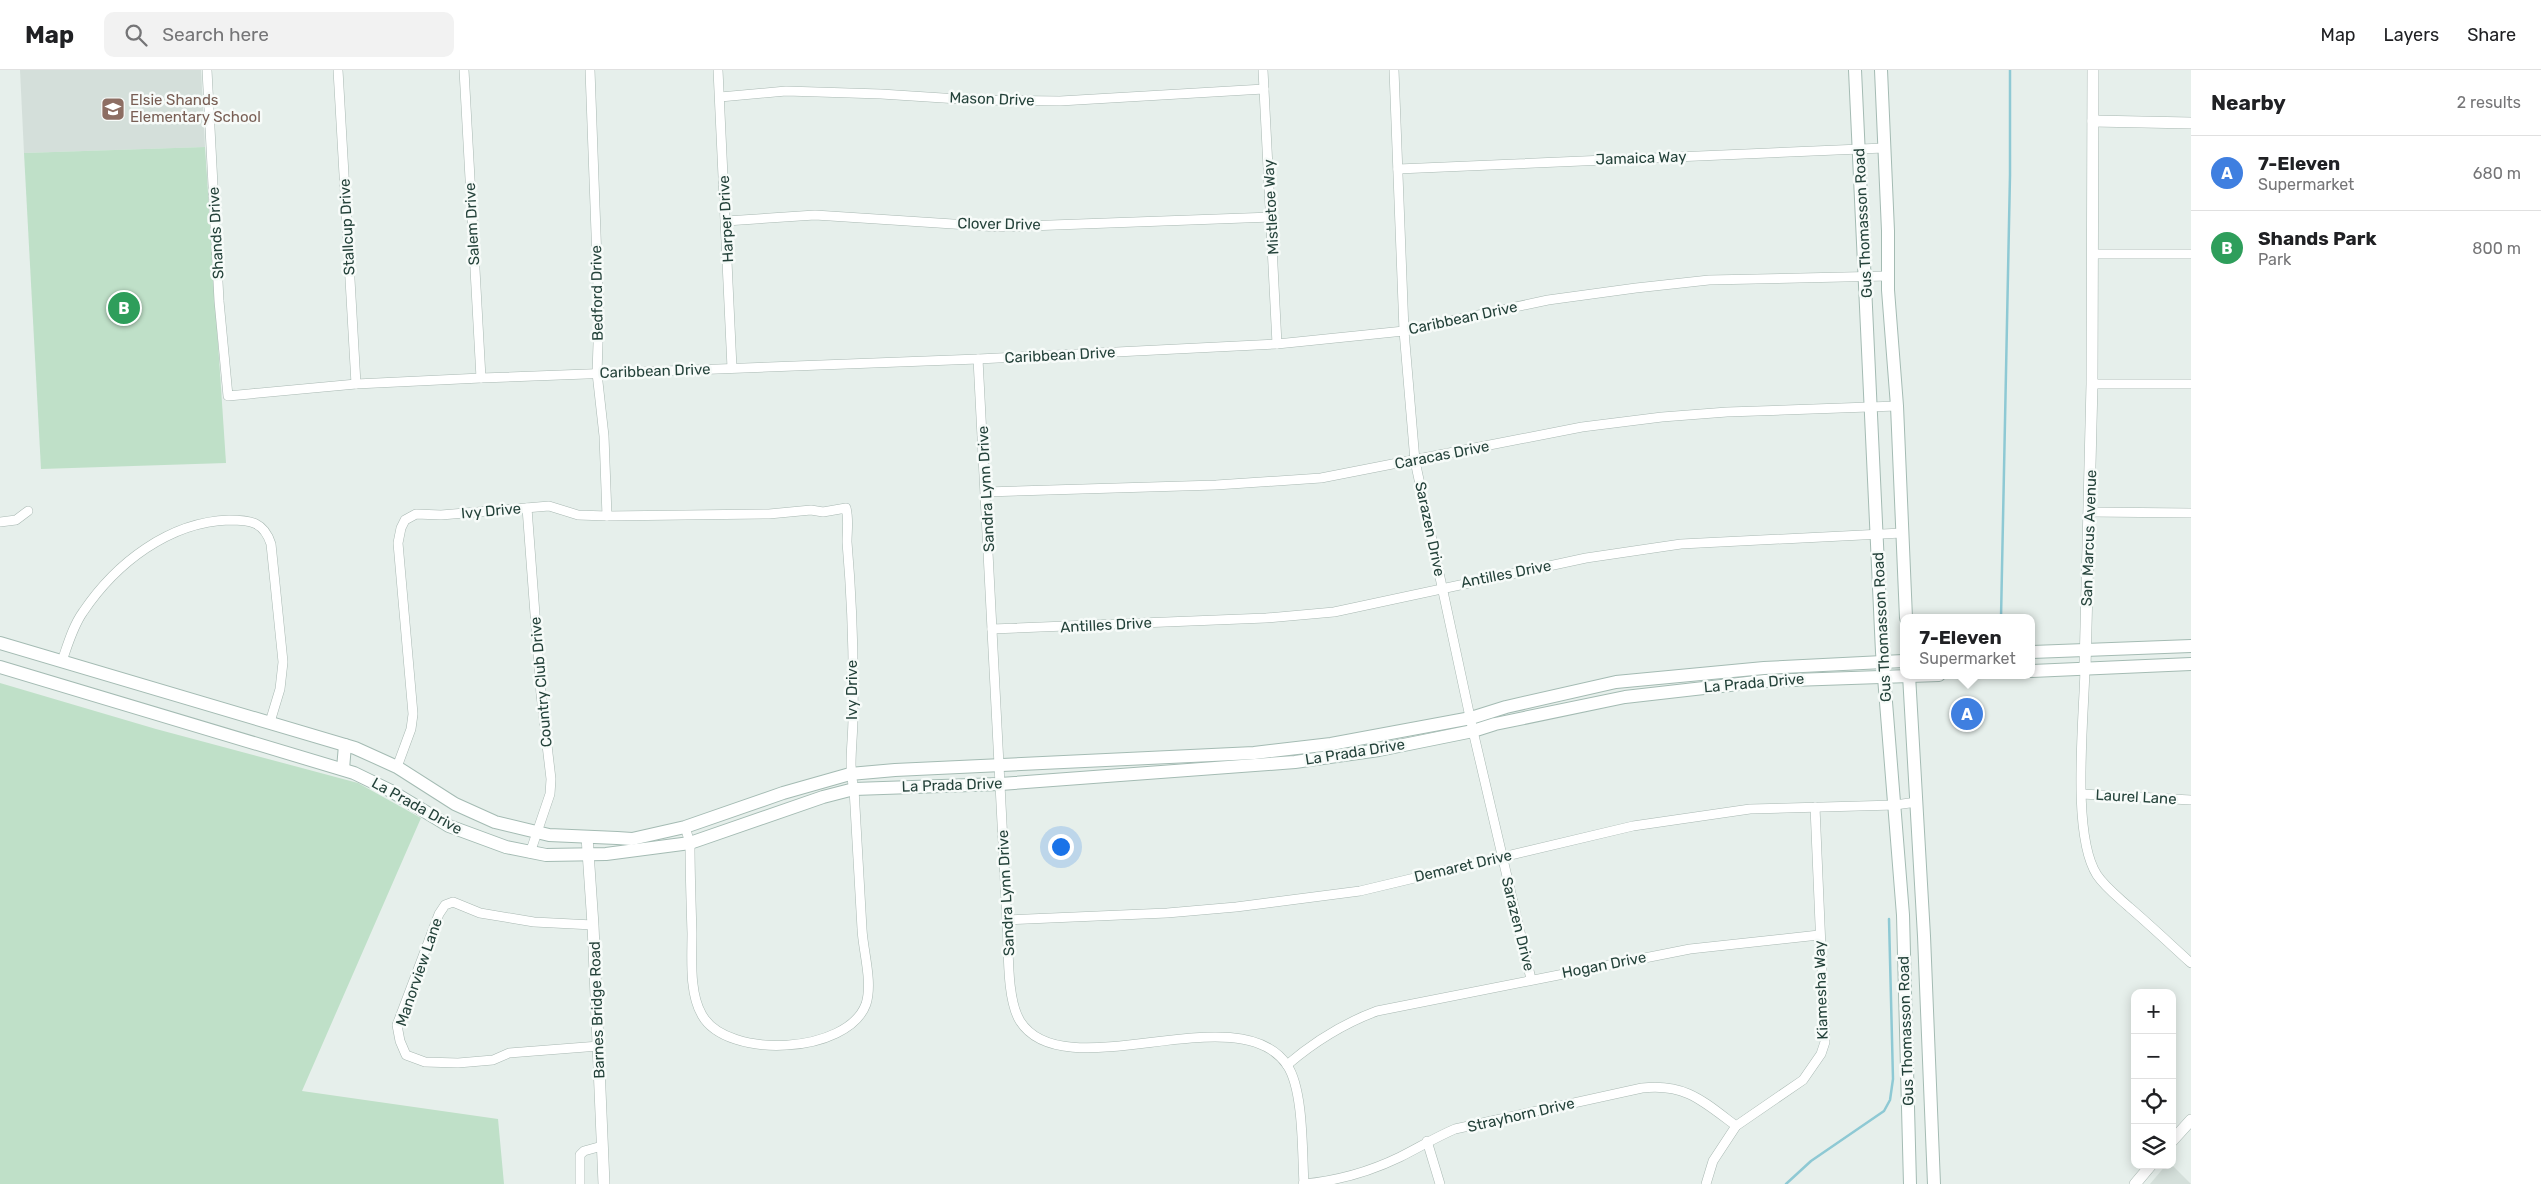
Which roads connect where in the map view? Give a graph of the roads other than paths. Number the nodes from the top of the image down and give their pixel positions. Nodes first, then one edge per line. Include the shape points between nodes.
1 (207, 70) edge
2 (338, 70) edge
3 (464, 70) edge
4 (590, 70) edge
5 (718, 70) edge
6 (1263, 70) edge
7 (1394, 70) edge
8 (1855, 70) edge
9 (1880, 70) edge
10 (2093, 70) edge
11 (1264, 89) junction
12 (720, 97) junction
13 (2093, 121) junction
14 (2191, 123) edge
15 (1884, 148) junction
16 (1859, 149) junction
17 (1398, 169) junction
18 (1272, 216) junction
19 (726, 221) junction
20 (2093, 254) junction
21 (2191, 254) edge
22 (1888, 276) junction
23 (1866, 278) junction
24 (1404, 330) junction
25 (1278, 344) junction
26 (978, 360) junction
27 (732, 368) junction
28 (597, 373) junction
29 (481, 378) junction
30 (356, 384) junction
31 (2092, 384) junction
32 (2191, 384) edge
33 (228, 396) joint
34 (1897, 406) junction
35 (1871, 407) junction
36 (1415, 461) junction
37 (986, 492) junction
38 (527, 508) junction
39 (28, 511) dead end
40 (2090, 512) junction
41 (2191, 513) edge
42 (607, 516) junction
43 (0, 522) edge
44 (1902, 533) junction
45 (1877, 534) junction
46 (1443, 586) junction
47 (1906, 614) edge
48 (992, 629) junction
49 (0, 642) edge
50 (2191, 646) edge
51 (2085, 651) junction
52 (2035, 652) edge
53 (62, 660) junction
54 (1900, 661) edge
55 (1883, 662) junction
56 (2191, 664) edge
57 (0, 667) edge
58 (2086, 668) junction
59 (2035, 671) edge
60 (1753, 676) junction
61 (1900, 677) edge
62 (1884, 678) junction
63 (1909, 679) edge
64 (1471, 718) junction
65 (270, 722) junction
66 (1473, 731) junction
67 (345, 745) junction
68 (1000, 765) junction
69 (398, 767) junction
70 (343, 769) junction
71 (850, 774) junction
72 (1000, 784) junction
73 (854, 789) junction
74 (783, 793) junction
75 (2082, 794) junction
76 (2191, 800) edge
77 (1916, 802) junction
78 (1895, 805) junction
79 (1815, 807) junction
80 (786, 809) junction
81 (686, 827) junction
82 (536, 833) junction
83 (587, 837) junction
84 (690, 843) junction
85 (530, 853) junction
86 (588, 855) junction
87 (1501, 856) junction
88 (1007, 920) junction
89 (593, 925) junction
90 (1819, 935) junction
91 (2191, 963) edge
92 (1531, 979) junction
93 (598, 1046) junction
94 (1287, 1065) junction
95 (2191, 1120) edge
96 (1736, 1126) junction
97 (2176, 1137) edge
98 (1427, 1141) junction
99 (602, 1146) junction
100 (2148, 1169) edge
101 (580, 1184) edge
102 (604, 1184) edge
103 (1303, 1184) edge
104 (1440, 1184) edge
105 (1706, 1184) edge
106 (1910, 1184) edge
107 (1934, 1184) edge
108 (2135, 1184) edge

1 - 33 street, Shands Drive via 219,301
2 - 30 street, Stallcup Drive
3 - 29 street, Salem Drive
4 - 28 street, Bedford Drive via 599,315
5 - 12 street, Harper Drive
6 - 11 street, Mistletoe Way
7 - 17 street, Sarazen Drive
8 - 16 main road, Gus Thomasson Road
9 - 15 main road, Gus Thomasson Road
10 - 13 street, San Marcus Avenue
11 - 12 street, Mason Drive via 1060,101 786,91
11 - 18 street, Mistletoe Way
12 - 19 street, Harper Drive
13 - 14 street
13 - 20 street, San Marcus Avenue
15 - 16 street, Jamaica Way
15 - 22 main road, Gus Thomasson Road
16 - 17 street, Jamaica Way
16 - 23 main road, Gus Thomasson Road
17 - 24 street, Sarazen Drive
18 - 19 street, Clover Drive via 998,227 815,215
18 - 25 street, Mistletoe Way
19 - 27 street, Harper Drive
20 - 21 street
20 - 31 street, San Marcus Avenue
22 - 23 street, Caribbean Drive
22 - 34 main road, Gus Thomasson Road
23 - 24 street, Caribbean Drive via 1709,280 1636,288 1548,300
23 - 35 main road, Gus Thomasson Road
24 - 25 street, Caribbean Drive
24 - 36 street, Sarazen Drive
25 - 26 street, Caribbean Drive
26 - 27 street, Caribbean Drive
26 - 37 street, Sandra Lynn Drive
27 - 28 street, Caribbean Drive
28 - 29 street, Caribbean Drive
28 - 42 street, Bedford Drive via 604,436
29 - 30 street, Caribbean Drive
30 - 33 street, Caribbean Drive
31 - 32 street
31 - 40 street, San Marcus Avenue
34 - 35 street, Caracas Drive
34 - 44 main road, Gus Thomasson Road
35 - 36 street, Caracas Drive via 1662,417 1582,427
35 - 45 main road, Gus Thomasson Road
36 - 37 street, Caracas Drive via 1320,478 1216,485
36 - 46 street, Sarazen Drive
37 - 48 street, Sandra Lynn Drive
38 - 42 street, Ivy Drive via 550,506 578,515
38 - 69 street, Ivy Drive via 416,514 405,520 401,528 398,543 413,714
38 - 82 street, Country Club Drive via 551,779 550,794
39 - 43 street via 16,520
40 - 41 street
40 - 51 street, San Marcus Avenue
42 - 71 street, Ivy Drive via 769,514 846,508 852,582
44 - 45 street, Antilles Drive
44 - 47 main road, Gus Thomasson Road
45 - 46 street, Antilles Drive via 1681,544 1586,558
45 - 55 main road, Gus Thomasson Road
46 - 48 street, Antilles Drive via 1334,612 1266,618
46 - 64 street, Sarazen Drive
48 - 68 street, Sandra Lynn Drive
49 - 53 main road, La Prada Drive
50 - 51 main road
51 - 52 main road
51 - 58 street, San Marcus Avenue
53 - 65 main road, La Prada Drive
53 - 65 street via 83,613 109,580 145,548 198,526 224,520 243,520 267,532 271,544 281,627 282,676
54 - 55 main road, La Prada Drive
55 - 60 main road, La Prada Drive
55 - 62 main road, Gus Thomasson Road
56 - 58 main road
57 - 70 main road, La Prada Drive
58 - 59 main road
58 - 75 street, San Marcus Avenue
60 - 62 main road, La Prada Drive
60 - 64 main road, La Prada Drive via 1616,682
60 - 66 main road, La Prada Drive via 1625,697
61 - 62 main road, La Prada Drive
62 - 78 main road, Gus Thomasson Road
63 - 77 main road, Gus Thomasson Road
64 - 66 street, Sarazen Drive
64 - 68 main road, La Prada Drive via 1331,744 1254,753
65 - 67 main road, La Prada Drive
66 - 72 main road, La Prada Drive via 1379,750 1295,762
66 - 87 street, Sarazen Drive
67 - 69 main road, La Prada Drive
67 - 70 main road
68 - 71 main road, La Prada Drive
68 - 72 street, Sandra Lynn Drive
69 - 82 main road, La Prada Drive via 464,809 495,822
70 - 85 main road, La Prada Drive via 380,785 449,826
71 - 73 street, Ivy Drive
71 - 74 main road, La Prada Drive
72 - 73 main road, La Prada Drive
72 - 88 street, Sandra Lynn Drive
73 - 80 main road, La Prada Drive
73 - 84 street, Ivy Drive via 866,1002 860,1017 830,1038 810,1043 748,1042 714,1029 701,1015 692,969
74 - 80 main road
74 - 81 main road, La Prada Drive
75 - 76 street, Laurel Lane
75 - 91 street, San Marcus Avenue via 2082,834 2087,857 2097,875
77 - 78 street, Demaret Drive
77 - 107 main road, Gus Thomasson Road
78 - 79 street, Demaret Drive
78 - 106 main road, Gus Thomasson Road via 1903,915
79 - 87 street, Demaret Drive via 1750,809 1633,826
79 - 90 street, Kiamesha Way
80 - 84 main road, La Prada Drive
81 - 83 main road, La Prada Drive via 632,839
81 - 84 street, Ivy Drive
82 - 83 main road, La Prada Drive
82 - 85 street, Country Club Drive
83 - 86 street, Barnes Bridge Road
84 - 86 main road, La Prada Drive
85 - 86 main road, La Prada Drive
86 - 89 street, Barnes Bridge Road
87 - 88 street, Demaret Drive via 1360,891 1236,908
87 - 92 street, Sarazen Drive
88 - 94 street, Sandra Lynn Drive via 1011,985 1017,1016 1026,1029 1048,1042 1060,1047 1114,1046 1237,1038 1262,1045
89 - 93 street, Barnes Bridge Road
89 - 93 street, Manorview Lane via 534,922 480,913 453,902 445,905 397,1025 406,1055 425,1062 493,1060 509,1053
90 - 92 street, Hogan Drive via 1690,949
90 - 96 street, Kiamesha Way via 1825,1042 1821,1054 1804,1080
92 - 94 street, Hogan Drive via 1377,1011 1334,1030
93 - 99 street, Barnes Bridge Road
94 - 103 street via 1298,1099
95 - 97 street
96 - 98 street, Strayhorn Drive via 1693,1094 1660,1086 1455,1129
96 - 105 street, Kiamesha Way via 1713,1161
98 - 103 street, Strayhorn Drive via 1399,1157 1352,1176
98 - 104 street
99 - 101 street via 580,1155
99 - 102 street, Barnes Bridge Road
100 - 108 street

